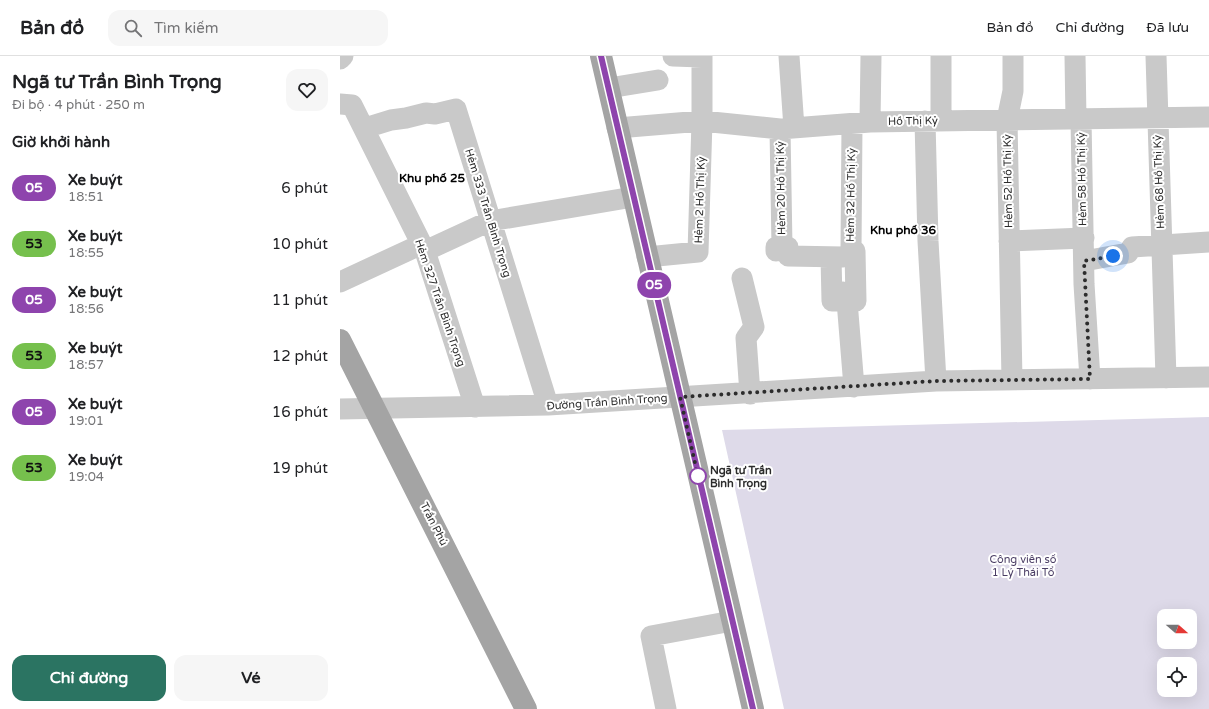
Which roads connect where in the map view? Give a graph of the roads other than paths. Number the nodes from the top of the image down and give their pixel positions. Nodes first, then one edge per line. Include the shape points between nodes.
1 (342, 56) edge
2 (601, 56) edge
3 (673, 56) edge
4 (788, 56) edge
5 (871, 56) edge
6 (941, 56) edge
7 (1013, 56) edge
8 (1075, 56) edge
9 (1156, 56) edge
10 (702, 57) edge
11 (340, 59) edge
12 (658, 80) dead end
13 (609, 88) junction
14 (340, 104) edge
15 (1209, 117) edge
16 (1157, 118) junction
17 (1078, 119) junction
18 (1007, 120) junction
19 (702, 121) junction
20 (933, 121) junction
21 (861, 123) junction
22 (365, 128) junction
23 (617, 128) junction
24 (787, 128) junction
25 (633, 197) junction
26 (490, 221) junction
27 (1084, 238) junction
28 (1009, 241) junction
29 (1209, 242) edge
30 (1162, 245) junction
31 (424, 248) junction
32 (842, 255) junction
33 (647, 257) junction
34 (1084, 261) junction
35 (742, 278) dead end
36 (340, 282) edge
37 (340, 340) edge
38 (1209, 377) edge
39 (1166, 378) junction
40 (1090, 379) junction
41 (1012, 380) junction
42 (936, 381) junction
43 (854, 387) junction
44 (750, 394) junction
45 (680, 397) junction
46 (548, 406) junction
47 (475, 407) junction
48 (374, 408) junction
49 (340, 409) edge
50 (732, 621) junction
51 (526, 709) edge
52 (666, 709) edge
53 (753, 709) edge

1 - 11 street
2 - 13 main road
3 - 10 street
4 - 24 street, Hẻm 20 Hồ Thị Kỷ
5 - 21 street, Hẻm 32 Hồ Thị Kỷ
6 - 20 street
7 - 18 street, Hẻm 52 Hồ Thị Kỷ via 1012,90
8 - 17 street, Hẻm 58 Hồ Thị Kỷ
9 - 16 street, Hẻm 68 Hồ Thị Kỷ
10 - 19 street
12 - 13 street
13 - 23 main road
14 - 22 street, Hẻm 327 Trần Bình Trọng via 352,105
15 - 16 street, Hồ Thị Kỷ
16 - 17 street, Hồ Thị Kỷ
16 - 30 street, Hẻm 68 Hồ Thị Kỷ
17 - 18 street, Hồ Thị Kỷ
17 - 27 street, Hẻm 58 Hồ Thị Kỷ
18 - 20 street, Hồ Thị Kỷ
18 - 28 street, Hẻm 52 Hồ Thị Kỷ
19 - 23 street, Hồ Thị Kỷ
19 - 24 street, Hồ Thị Kỷ
19 - 33 street, Hẻm 2 Hồ Thị Kỷ via 698,252
20 - 21 street, Hồ Thị Kỷ
20 - 42 street via 928,241
21 - 24 street, Hồ Thị Kỷ
21 - 32 street, Hẻm 32 Hồ Thị Kỷ
22 - 26 street, Hẻm 333 Trần Bình Trọng via 391,120 456,109
22 - 31 street, Hẻm 327 Trần Bình Trọng
23 - 25 main road
24 - 32 street, Hẻm 20 Hồ Thị Kỷ via 776,250 788,247 788,256
25 - 26 street
25 - 33 main road
26 - 31 street
26 - 46 street, Hẻm 333 Trần Bình Trọng
27 - 28 street
27 - 34 street, Hẻm 58 Hồ Thị Kỷ
28 - 41 street, Hẻm 52 Hồ Thị Kỷ
29 - 30 street
30 - 34 street via 1132,247 1128,253
30 - 39 street, Hẻm 68 Hồ Thị Kỷ
31 - 36 street
31 - 47 street, Hẻm 327 Trần Bình Trọng
32 - 43 street, Hẻm 32 Hồ Thị Kỷ via 855,251 856,301 845,301
33 - 45 main road
34 - 40 street, Hẻm 58 Hồ Thị Kỷ
35 - 44 street via 754,327 746,338
37 - 48 main road, Trần Phú
38 - 39 street, Đường Trần Bình Trọng
39 - 40 street, Đường Trần Bình Trọng
40 - 41 street, Đường Trần Bình Trọng
41 - 42 street, Đường Trần Bình Trọng
42 - 43 street, Đường Trần Bình Trọng
43 - 44 street, Đường Trần Bình Trọng
44 - 45 street, Đường Trần Bình Trọng
45 - 46 street, Đường Trần Bình Trọng
45 - 50 main road
46 - 47 street, Đường Trần Bình Trọng
47 - 48 street, Đường Trần Bình Trọng
48 - 49 street, Đường Trần Bình Trọng
48 - 51 main road, Trần Phú
50 - 52 street via 651,636
50 - 53 main road

